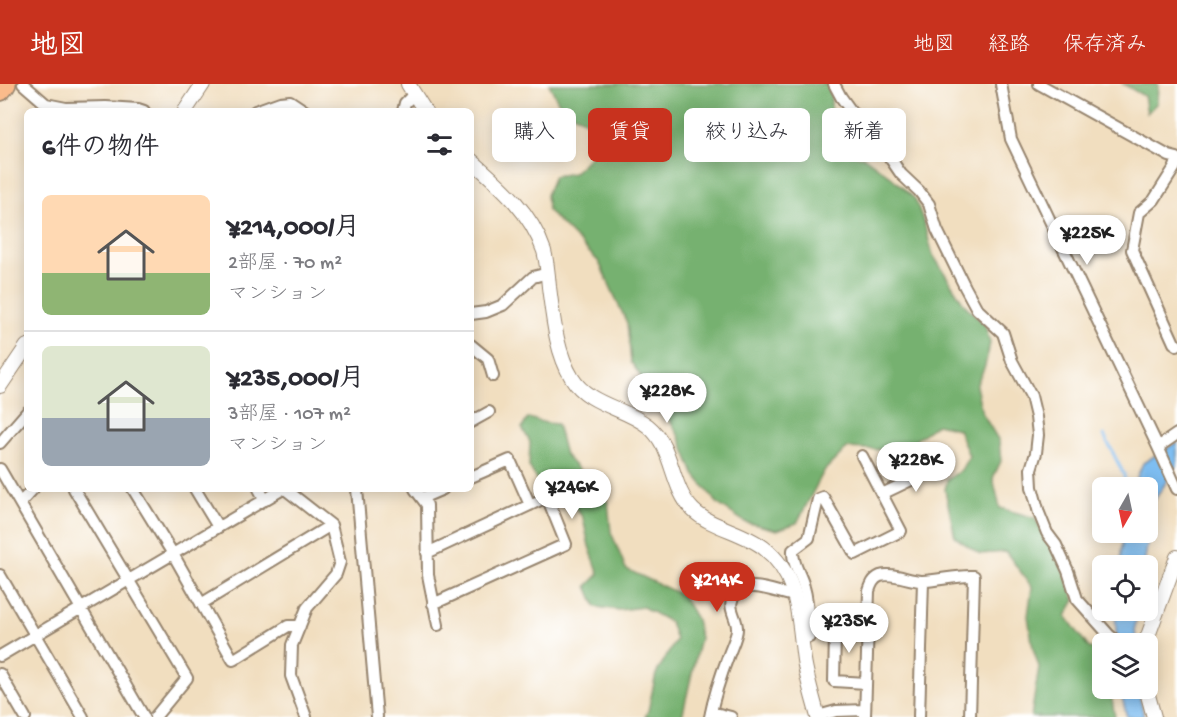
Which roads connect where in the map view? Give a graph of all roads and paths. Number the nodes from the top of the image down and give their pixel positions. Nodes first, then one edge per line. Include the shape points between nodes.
1 (5, 84) edge
2 (23, 84) edge
3 (203, 84) edge
4 (834, 84) edge
5 (1001, 84) edge
6 (1040, 84) edge
7 (411, 89) edge
8 (0, 90) edge
9 (66, 108) edge
10 (66, 108) edge
11 (122, 108) edge
12 (187, 108) edge
13 (263, 108) edge
14 (301, 108) edge
15 (404, 108) edge
16 (423, 108) edge
17 (1177, 159) edge
18 (474, 163) edge
19 (548, 273) junction
20 (474, 313) edge
21 (1177, 345) edge
22 (474, 347) edge
23 (24, 350) edge
24 (493, 376) dead end
25 (0, 386) edge
26 (489, 412) dead end
27 (24, 415) edge
28 (474, 420) edge
29 (1177, 434) edge
30 (0, 443) edge
31 (1160, 450) junction
32 (862, 456) dead end
33 (938, 467) dead end
34 (0, 469) edge
35 (474, 476) edge
36 (1177, 489) edge
37 (30, 492) edge
38 (76, 492) edge
39 (136, 492) edge
40 (197, 492) edge
41 (261, 492) edge
42 (279, 492) edge
43 (288, 492) edge
44 (357, 492) edge
45 (419, 494) edge
46 (882, 494) junction
47 (265, 500) junction
48 (20, 503) junction
49 (530, 505) junction
50 (331, 525) junction
51 (218, 527) junction
52 (427, 553) junction
53 (173, 554) junction
54 (1177, 557) edge
55 (0, 575) edge
56 (128, 581) junction
57 (923, 581) junction
58 (795, 596) junction
59 (201, 604) junction
60 (434, 604) junction
61 (81, 608) junction
62 (438, 625) dead end
63 (300, 627) junction
64 (868, 627) junction
65 (1106, 633) edge
66 (1150, 633) edge
67 (35, 636) junction
68 (802, 640) junction
69 (0, 656) edge
70 (0, 674) edge
71 (866, 683) junction
72 (1149, 699) edge
73 (710, 714) edge
74 (865, 714) edge
75 (25, 717) edge
76 (82, 717) edge
77 (144, 717) edge
78 (155, 717) edge
79 (306, 717) edge
80 (377, 717) edge
81 (731, 717) edge
82 (818, 717) edge
83 (919, 717) edge
84 (970, 717) edge
85 (1154, 717) edge

1 - 8 highway
2 - 9 street via 46,105
3 - 12 street
4 - 65 street via 864,129 929,204 937,230 977,309 1003,333 1012,361 1031,396 1036,417 1038,435 1031,469 1039,513 1068,571 1077,599
5 - 31 street via 1011,139
6 - 17 street
7 - 15 street
7 - 16 street
10 - 11 street
13 - 14 street via 290,100
17 - 21 street via 1154,200 1139,213 1132,250
18 - 19 street via 517,202 544,252
19 - 20 street via 533,277 495,309
19 - 58 street via 557,334 574,382 605,405 649,427 662,442 681,493 693,510 764,547 780,563
22 - 24 street via 488,359
23 - 25 street
26 - 28 street
27 - 30 street
29 - 31 street
31 - 36 street
32 - 46 street
33 - 46 street
34 - 48 street
35 - 49 street via 516,458
37 - 48 street
38 - 56 street
39 - 53 street
40 - 51 street
41 - 47 street
42 - 47 street
43 - 50 street
44 - 80 street
45 - 52 street via 427,505
46 - 68 street via 901,531 855,554 823,497 818,499 809,538 793,550 792,558 808,610 809,637
47 - 51 street
48 - 61 street
49 - 52 street
49 - 60 street via 547,497 566,544
50 - 59 street
50 - 63 street via 340,562 336,574 307,608
51 - 53 street
52 - 60 street
53 - 56 street
53 - 59 street
54 - 66 street
55 - 67 street
56 - 61 street
56 - 78 street via 187,678
57 - 64 street via 879,576 869,591
57 - 83 street
57 - 84 street via 974,576
58 - 68 street
58 - 73 street via 766,588 750,587 738,592 732,601 738,629
59 - 63 street via 233,660 288,626
60 - 62 street
61 - 67 street
61 - 77 street
63 - 79 street via 292,645 291,676
64 - 71 street
64 - 71 street via 844,626 835,634 834,681
67 - 69 street
67 - 76 street
68 - 82 street
70 - 75 street
71 - 74 street
72 - 85 street
73 - 81 street
74 - 82 street via 836,711

